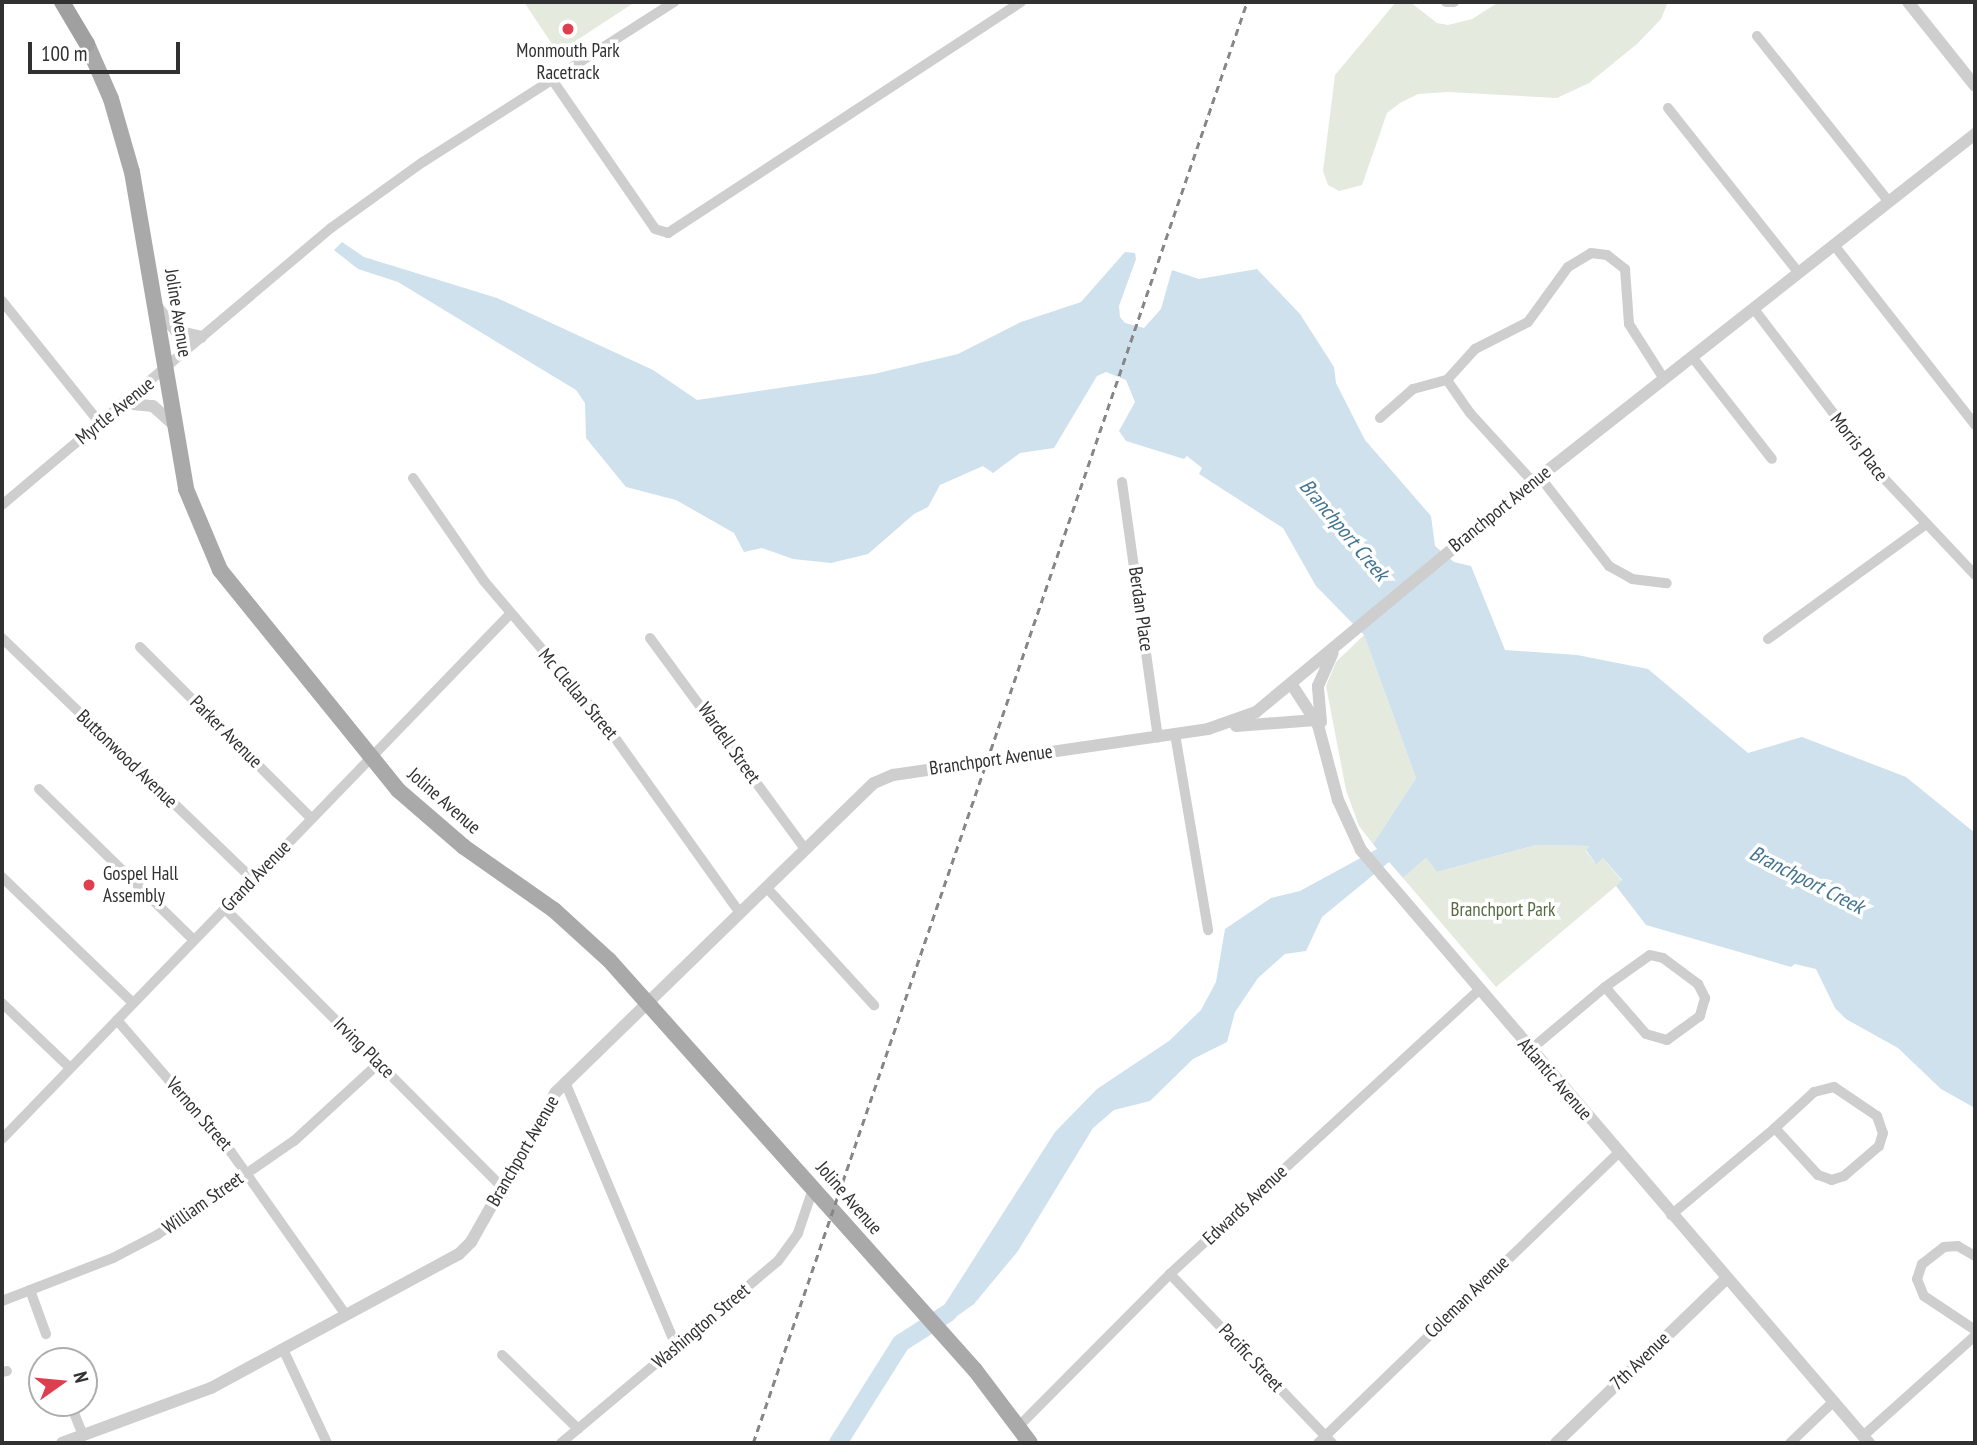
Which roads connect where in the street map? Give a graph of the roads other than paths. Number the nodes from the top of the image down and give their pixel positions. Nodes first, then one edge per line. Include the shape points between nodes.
1 (65, 2) edge
2 (674, 2) edge
3 (1021, 2) edge
4 (1446, 2) edge
5 (1454, 2) edge
6 (1908, 2) edge
7 (1757, 36) dead end
8 (87, 44) joint
9 (551, 78) junction
10 (1975, 86) edge
11 (1668, 108) dead end
12 (1975, 134) edge
13 (1889, 202) junction
14 (1834, 245) junction
15 (1799, 273) junction
16 (2, 301) edge
17 (156, 306) junction
18 (1754, 309) junction
19 (201, 337) junction
20 (1693, 358) junction
21 (166, 369) junction
22 (1664, 379) junction
23 (1447, 380) junction
24 (123, 403) junction
25 (1380, 418) dead end
26 (99, 422) junction
27 (1975, 425) edge
28 (177, 429) junction
29 (1772, 459) dead end
30 (414, 478) dead end
31 (1536, 479) junction
32 (1122, 482) dead end
33 (2, 505) edge
34 (1925, 525) junction
35 (1975, 575) edge
36 (1667, 583) dead end
37 (510, 614) junction
38 (2, 638) edge
39 (650, 638) dead end
40 (1768, 639) dead end
41 (1340, 642) junction
42 (140, 647) dead end
43 (1292, 685) junction
44 (1315, 720) junction
45 (1208, 729) junction
46 (1175, 734) junction
47 (1158, 737) junction
48 (1325, 747) junction
49 (370, 758) junction
50 (39, 789) dead end
51 (311, 818) junction
52 (805, 849) junction
53 (2, 877) edge
54 (252, 879) junction
55 (767, 888) junction
56 (225, 909) junction
57 (740, 912) junction
58 (1208, 930) dead end
59 (194, 940) junction
60 (1605, 987) junction
61 (1478, 990) junction
62 (646, 1002) junction
63 (2, 1003) edge
64 (133, 1003) junction
65 (874, 1005) dead end
66 (117, 1020) junction
67 (1530, 1050) junction
68 (379, 1062) junction
69 (70, 1068) junction
70 (565, 1082) junction
71 (1775, 1128) junction
72 (2, 1139) edge
73 (1618, 1153) junction
74 (246, 1172) junction
75 (502, 1187) junction
76 (813, 1189) junction
77 (1671, 1215) junction
78 (1975, 1256) edge
79 (1170, 1275) junction
80 (1726, 1279) junction
81 (30, 1290) junction
82 (2, 1301) edge
83 (346, 1315) junction
84 (1975, 1333) edge
85 (46, 1334) dead end
86 (677, 1348) junction
87 (283, 1349) junction
88 (502, 1355) dead end
89 (1834, 1401) junction
90 (76, 1417) edge
91 (1018, 1427) junction
92 (578, 1429) junction
93 (83, 1436) junction
94 (1866, 1439) edge
95 (1325, 1441) edge
96 (62, 1443) edge
97 (327, 1443) edge
98 (561, 1443) edge
99 (1030, 1443) edge
100 (1556, 1443) edge
101 (1790, 1443) edge

1 - 8 highway
2 - 9 street, Myrtle Avenue
3 - 9 street via 668,233 655,229
4 - 5 street
6 - 10 street
7 - 13 street
8 - 17 main road, Joline Avenue via 124,137
9 - 19 street, Myrtle Avenue via 324,233
11 - 15 street
12 - 13 street, Branchport Avenue
13 - 14 street, Branchport Avenue
14 - 15 street, Branchport Avenue
14 - 27 street
15 - 18 street, Branchport Avenue
16 - 26 street
17 - 19 street via 176,331
17 - 21 main road, Joline Avenue
18 - 20 street, Branchport Avenue
18 - 34 street, Morris Place via 1878,472
19 - 21 street, Myrtle Avenue
20 - 22 street, Branchport Avenue
20 - 29 street
21 - 24 street, Myrtle Avenue
21 - 28 main road, Joline Avenue
22 - 23 street via 1629,324 1628,275 1615,258 1600,253 1575,261 1528,322 1475,349
22 - 31 street, Branchport Avenue
23 - 25 street via 1412,388
23 - 31 street via 1470,413
24 - 26 street, Myrtle Avenue
24 - 28 street via 153,406
26 - 33 street, Myrtle Avenue
28 - 49 main road, Joline Avenue via 193,513 220,570
30 - 37 street, Mc Clellan Street
31 - 36 street via 1609,566 1632,579
31 - 41 street, Branchport Avenue
32 - 47 street, Berdan Place
34 - 35 street, Morris Place
34 - 40 street
37 - 49 street, Grand Avenue
37 - 57 street, Mc Clellan Street via 603,722
38 - 54 street, Buttonwood Avenue
39 - 52 street, Wardell Street
41 - 43 street, Branchport Avenue
41 - 48 street via 1318,686
42 - 51 street, Parker Avenue
43 - 44 street, Atlantic Avenue
43 - 45 street, Branchport Avenue via 1248,716
44 - 45 street
44 - 48 street, Atlantic Avenue
45 - 46 street, Branchport Avenue
46 - 47 street, Branchport Avenue
46 - 58 street
47 - 52 street, Branchport Avenue via 881,778
48 - 61 street, Atlantic Avenue via 1338,800 1363,853
49 - 51 street, Grand Avenue
49 - 62 main road, Joline Avenue via 435,825 580,932
50 - 59 street
51 - 54 street, Grand Avenue
52 - 55 street, Branchport Avenue
53 - 64 street
54 - 56 street, Grand Avenue
55 - 57 street, Branchport Avenue
55 - 65 street
56 - 59 street, Grand Avenue
56 - 68 street, Irving Place
57 - 62 street, Branchport Avenue
59 - 64 street, Grand Avenue
60 - 60 street via 1638,959 1658,956 1698,984 1704,1006 1674,1038 1659,1040 1646,1034
60 - 67 street
61 - 67 street, Atlantic Avenue
61 - 79 street, Edwards Avenue
62 - 70 street, Branchport Avenue
62 - 76 main road, Joline Avenue
63 - 69 street
64 - 66 street, Grand Avenue
66 - 69 street, Grand Avenue
66 - 74 street, Vernon Street
67 - 73 street, Atlantic Avenue
68 - 74 street, William Street via 338,1104
68 - 75 street, Irving Place
69 - 72 street, Grand Avenue
70 - 75 street, Branchport Avenue
70 - 86 street
71 - 71 street via 1814,1092 1834,1087 1877,1115 1883,1133 1879,1146 1844,1176 1832,1180 1818,1175
71 - 77 street
73 - 77 street, Atlantic Avenue
73 - 95 street, Coleman Avenue
74 - 81 street, William Street via 130,1251
74 - 83 street, Vernon Street
75 - 83 street, Branchport Avenue via 471,1242 459,1254
76 - 86 street, Washington Street via 790,1248
76 - 91 main road, Joline Avenue
77 - 80 street, Atlantic Avenue
78 - 84 street via 1958,1246 1944,1247 1922,1264 1917,1279 1924,1296
79 - 91 street, Edwards Avenue
79 - 95 street, Pacific Street
80 - 89 street, Atlantic Avenue
80 - 100 street, 7th Avenue
81 - 82 street, William Street
81 - 85 street
83 - 87 street, Branchport Avenue
84 - 94 street
86 - 92 street, Washington Street
87 - 93 street, Branchport Avenue via 180,1402
87 - 97 street
88 - 92 street
89 - 94 street, Atlantic Avenue
89 - 101 street
90 - 93 street
91 - 99 main road, Joline Avenue
92 - 98 street, Washington Street
93 - 96 street, Branchport Avenue

